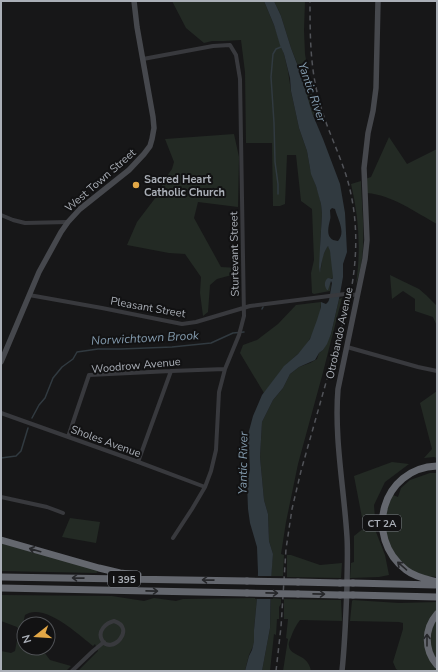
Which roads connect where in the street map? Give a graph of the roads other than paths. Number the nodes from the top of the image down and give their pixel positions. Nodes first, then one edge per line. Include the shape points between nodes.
1 (134, 1) edge
2 (378, 1) edge
3 (143, 59) junction
4 (1, 215) edge
5 (68, 222) junction
6 (358, 294) junction
7 (29, 295) junction
8 (244, 308) junction
9 (347, 347) junction
10 (1, 362) edge
11 (225, 369) junction
12 (171, 370) junction
13 (437, 371) edge
14 (1, 413) edge
15 (68, 437) junction
16 (138, 462) junction
17 (437, 466) edge
18 (205, 487) junction
19 (1, 497) edge
20 (63, 513) dead end
21 (173, 538) dead end
22 (1, 540) edge
23 (1, 577) edge
24 (154, 580) junction
25 (437, 583) edge
26 (1, 588) edge
27 (437, 597) edge
28 (437, 614) edge
29 (104, 642) junction
30 (437, 665) edge
31 (72, 671) edge
32 (342, 671) edge

1 - 3 street, West Town Street
2 - 6 street, Otrobando Avenue via 376,88 364,168 367,240
3 - 5 street, West Town Street via 154,123 150,146 134,165 91,199
3 - 8 street, Sturtevant Street via 218,45 230,45 236,55 240,79
4 - 5 street via 25,223
5 - 7 street, West Town Street
6 - 8 street, Pleasant Street via 348,293
6 - 9 street, Otrobando Avenue
7 - 8 street, Pleasant Street via 182,324
7 - 10 street, West Town Street
8 - 11 street, Sturtevant Street via 239,333
9 - 13 street
9 - 32 street, Otrobando Avenue via 336,408 348,539 346,632
11 - 12 street, Woodrow Avenue
11 - 18 street, Sturtevant Street via 219,392 216,450
12 - 15 street, Woodrow Avenue via 89,375
12 - 16 street
14 - 15 street, Sholes Avenue
15 - 16 street, Sholes Avenue
16 - 18 street, Sholes Avenue
25 -> 17 highway, CT 2A via 415,576 398,563 387,546 382,524 386,501 400,481 416,471
18 - 21 street, Sturtevant Street
19 - 20 street
24 -> 22 highway via 105,570
24 -> 23 highway, I 395
25 -> 24 highway, I 395, bridge
26 -> 27 highway, I 395, bridge
30 -> 28 highway via 429,653 427,639 430,625
29 - 29 street via 114,644 120,640 123,628 119,623 107,623 102,628
29 - 31 street

